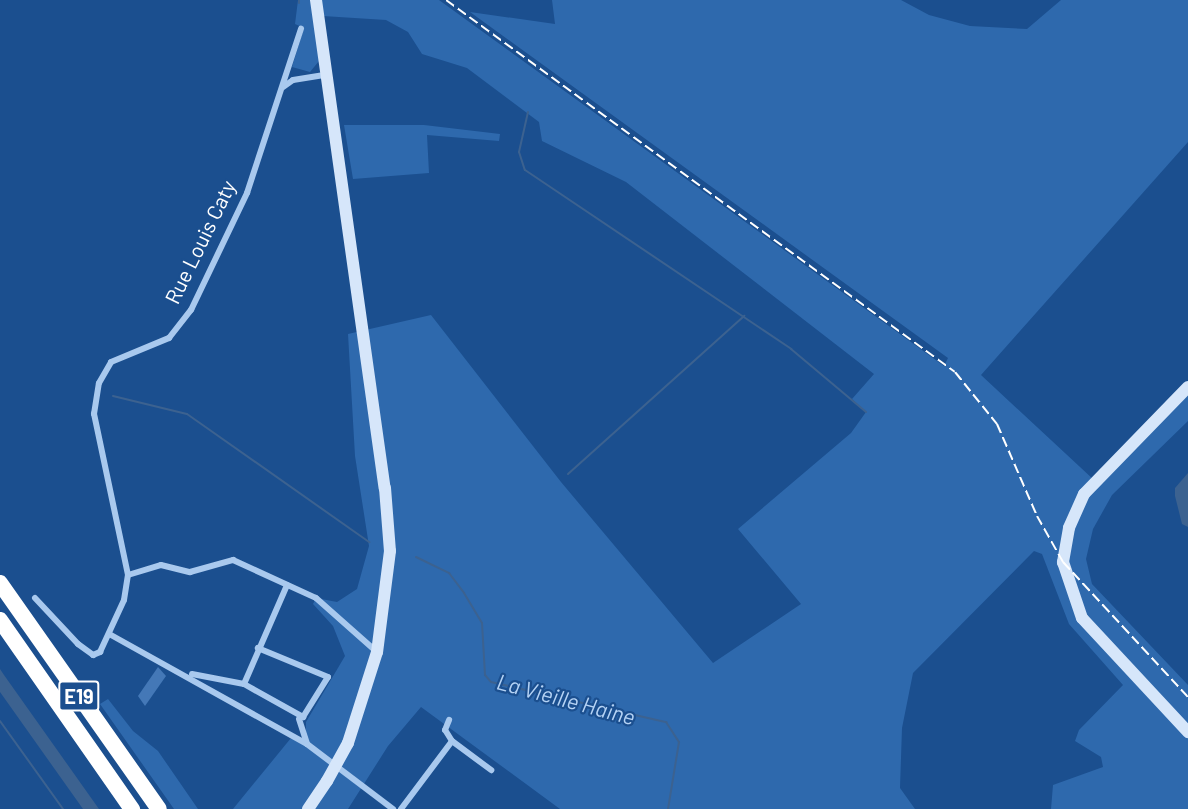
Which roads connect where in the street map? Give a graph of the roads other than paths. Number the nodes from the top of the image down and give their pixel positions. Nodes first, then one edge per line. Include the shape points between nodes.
1 (316, 0) edge
2 (301, 29) dead end
3 (326, 75) junction
4 (283, 87) junction
5 (1188, 387) edge
6 (128, 575) junction
7 (0, 583) edge
8 (287, 585) junction
9 (35, 598) dead end
10 (0, 620) edge
11 (111, 635) junction
12 (258, 648) junction
13 (377, 652) junction
14 (185, 673) junction
15 (243, 684) junction
16 (301, 718) junction
17 (449, 720) dead end
18 (1188, 732) edge
19 (452, 741) junction
20 (307, 744) junction
21 (491, 770) dead end
22 (132, 809) edge
23 (159, 809) edge
24 (308, 809) edge
25 (393, 809) edge
26 (401, 809) edge

1 - 3 main road
2 - 4 street, Rue Louis Caty
3 - 4 street via 293,80
3 - 13 main road via 384,476 390,551
4 - 6 street, Rue Louis Caty via 247,193 191,310 169,338 111,362 99,383 94,414
5 - 18 main road via 1084,494 1069,528 1063,562 1074,603 1087,625
6 - 8 street via 161,565 190,572 208,563 232,560
6 - 11 street, Rue Louis Caty
7 - 23 highway, E19
8 - 12 street
8 - 13 street via 316,598
9 - 11 street, Rue Louis Caty via 93,656
10 - 22 highway, E19
11 - 14 street
12 - 15 street
12 - 16 street via 328,677
13 - 24 main road, bridge via 348,742
14 - 15 street
14 - 20 street
15 - 16 street
16 - 20 street
17 - 19 street via 445,730
19 - 21 street
19 - 26 street
20 - 25 street

